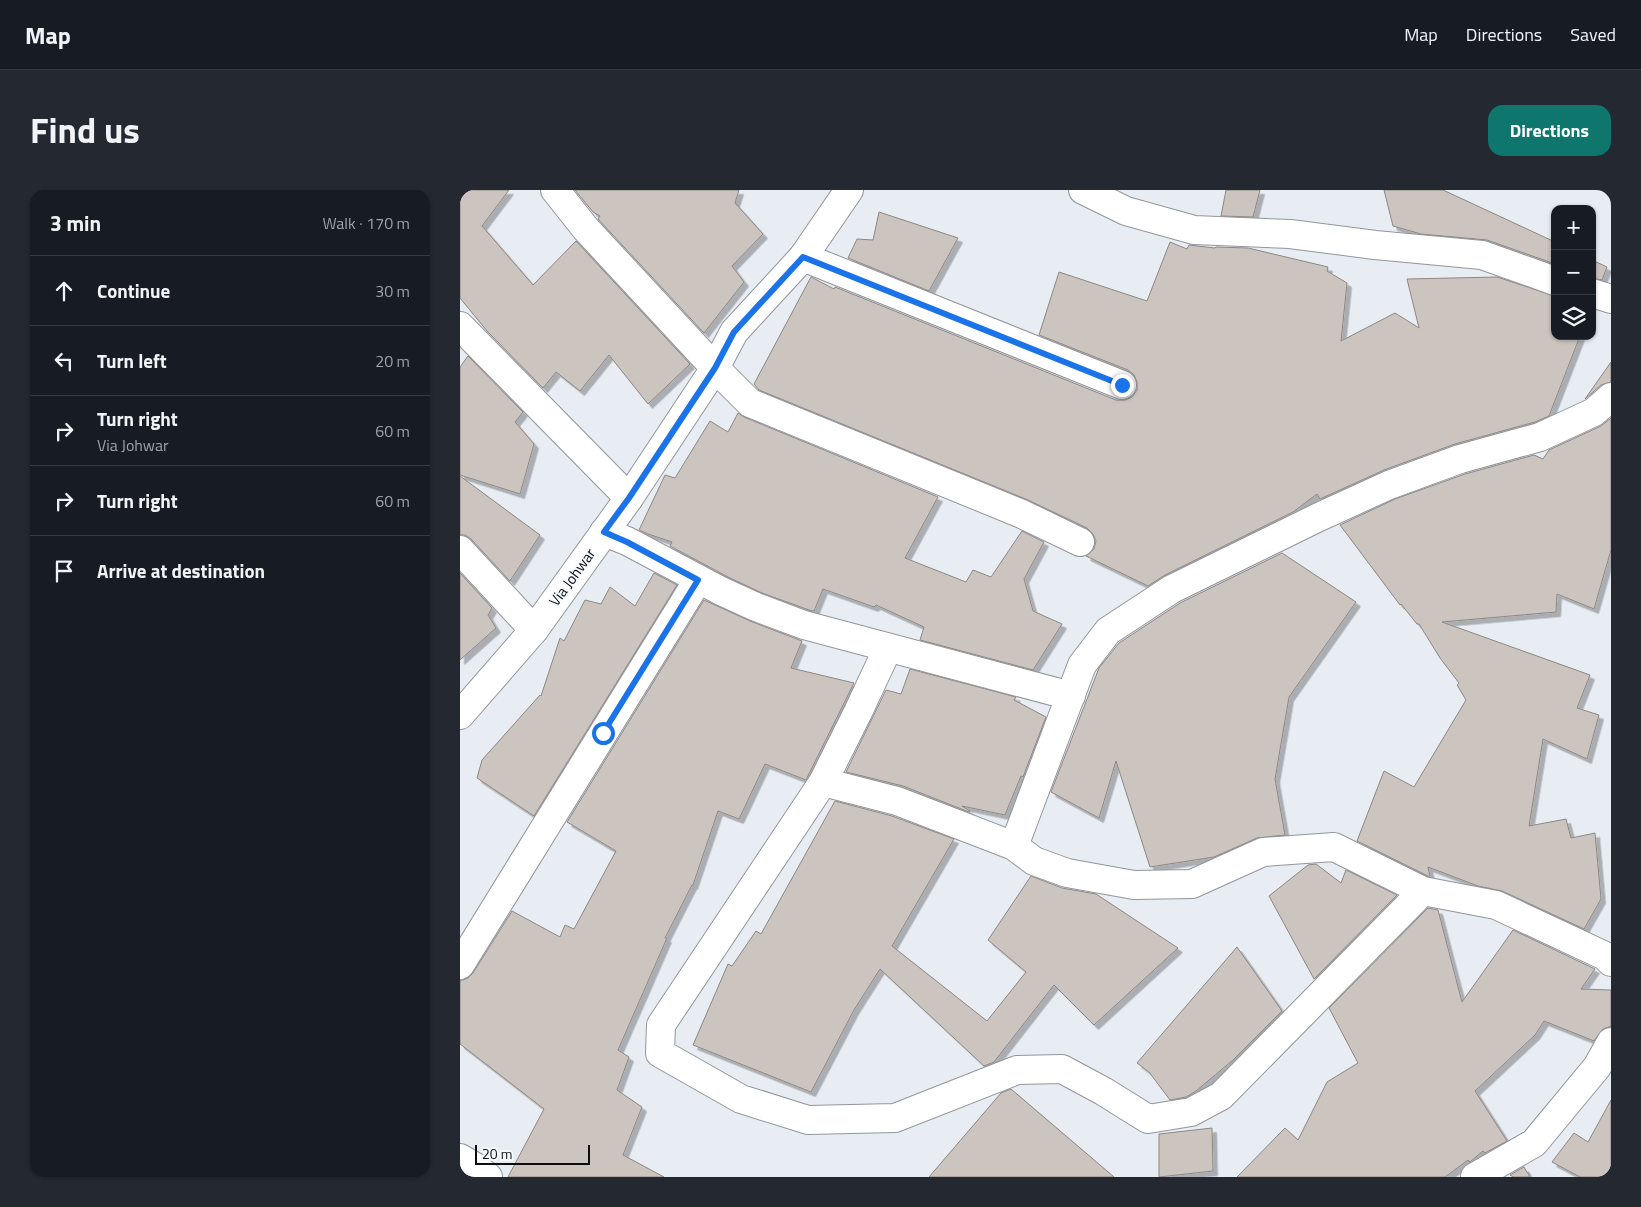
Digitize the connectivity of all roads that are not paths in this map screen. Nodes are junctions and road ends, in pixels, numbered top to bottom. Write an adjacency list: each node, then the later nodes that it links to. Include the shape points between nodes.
1 (555, 190): 9 (street, via 586,229)
2 (849, 190): 4 (street, Via Johwar)
3 (1083, 190): 5 (street, via 1126,211 1194,230 1290,234 1482,255)
4 (803, 257): 9 (street, Via Johwar, via 734,332); 10 (street)
5 (1551, 280)
6 (1596, 294): 7 (street)
7 (1611, 299)
8 (460, 326): 12 (street)
9 (715, 368): 12 (street, Via Johwar); 14 (street, via 750,403 1022,514)
10 (1122, 385)
11 (1611, 397): 19 (street, via 1594,412 1540,437 1389,485 1172,589 1108,631 1082,665)
12 (629, 498): 13 (street, Via Johwar)
13 (604, 532): 16 (street); 17 (street, Via Johwar)
14 (1080, 542)
15 (460, 550): 17 (street)
16 (698, 580): 18 (street, via 804,625); 25 (street)
17 (534, 630): 20 (street, Via Johwar)
18 (888, 648): 19 (street); 21 (street)
19 (1071, 696): 22 (street)
20 (460, 715)
21 (823, 782): 22 (street, via 897,802); 23 (street, via 661,1025 660,1053 741,1099 808,1120 895,1118 1017,1070 1035,1068 1062,1069 1148,1119 1190,1112 1221,1096)
22 (1014, 846): 23 (street, via 1034,861 1067,873 1134,885 1192,884 1263,852 1334,847)
23 (1423, 891): 24 (street, via 1496,905 1606,956)
24 (1611, 962)
25 (460, 965)
26 (1611, 1042): 29 (street, via 1597,1067 1534,1143)
27 (460, 1158): 28 (street)
28 (488, 1177)
29 (1475, 1177)

